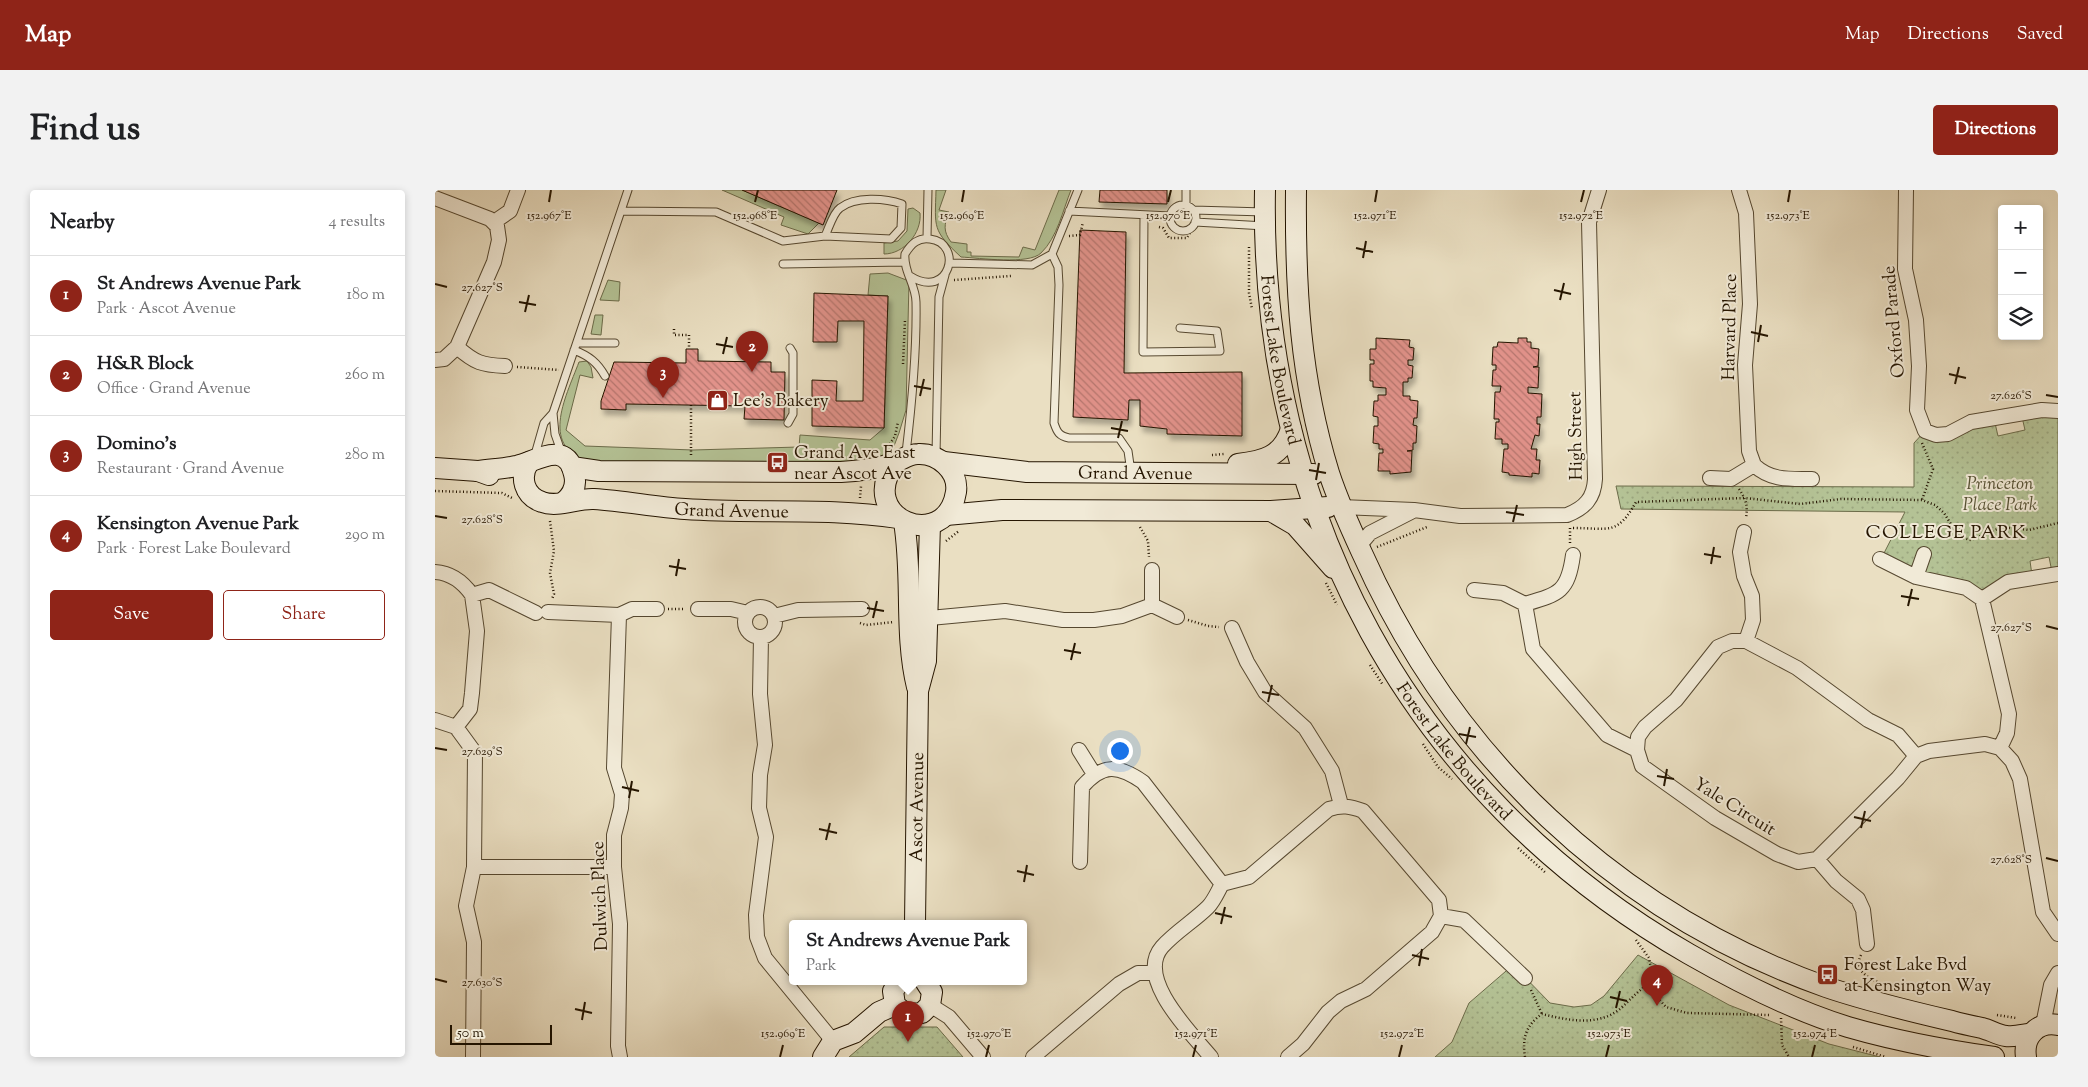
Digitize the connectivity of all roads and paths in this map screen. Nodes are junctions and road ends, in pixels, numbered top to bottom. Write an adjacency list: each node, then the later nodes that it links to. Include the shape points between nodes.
1 (519, 190): 20 (street, via 510,211)
2 (628, 190): 15 (lane)
3 (928, 190): 24 (lane)
4 (1078, 190): 14 (lane)
5 (1186, 190): 12 (lane)
6 (1265, 190): 19 (street, Forest Lake Boulevard)
7 (1296, 190): 70 (street, Forest Lake Boulevard, via 1295,254 1300,341)
8 (1599, 190): 82 (street, High Street, via 1589,222 1594,490 1579,510)
9 (1739, 190): 63 (street, Harvard Place, via 1747,231 1750,304 1745,365 1749,451)
10 (1906, 190): 54 (street, Oxford Parade, via 1905,269 1916,320 1917,410)
11 (435, 198): 20 (street)
12 (1186, 205): 13 (lane); 17 (lane, via 1174,208)
13 (1193, 210): 19 (lane); 22 (lane)
14 (1069, 211): 16 (lane); 26 (lane)
15 (621, 212): 23 (lane, via 716,212 783,241); 39 (lane)
16 (1144, 215): 17 (lane); 36 (lane, via 1143,352 1221,352 1217,331)
17 (1170, 216): 22 (lane, via 1171,225 1178,230 1187,231)
18 (1091, 220): 25 (path, via 1083,220 1080,235 1069,236)
19 (1260, 221): 22 (lane); 34 (path, via 1249,293); 53 (street, Forest Lake Boulevard, via 1270,318)
20 (494, 222): 40 (street, via 499,240 496,256)
21 (1157, 226): 22 (path, via 1163,228 1169,238 1187,238)
22 (1195, 226)
23 (825, 236): 23 (lane, via 839,209 854,201 902,204 901,228 891,239)
24 (927, 238): 27 (lane, via 911,245); 28 (lane, via 945,248)
25 (1066, 242)
26 (1051, 254): 28 (lane, via 1032,265); 67 (lane, via 1058,267 1059,285 1054,423 1057,432 1069,438 1119,438 1129,451)
27 (904, 262): 29 (lane); 31 (lane)
28 (950, 263): 30 (lane)
29 (783, 264)
30 (945, 274): 31 (lane, via 928,284); 33 (lane)
31 (910, 276): 55 (lane, via 917,299 913,405)
32 (1015, 276): 33 (path, via 955,280 947,295)
33 (939, 295): 61 (lane)
34 (1253, 312)
35 (905, 313): 46 (path)
36 (1180, 328)
37 (674, 329): 42 (path, via 674,335 689,335)
38 (615, 343): 39 (lane)
39 (575, 347): 45 (lane); 47 (lane, via 589,355)
40 (457, 348): 43 (street, via 444,359); 44 (street, via 483,365)
41 (790, 348): 52 (lane, via 793,353 793,414)
42 (689, 349)
43 (435, 360)
44 (505, 366): 45 (path)
45 (567, 371): 50 (lane)
46 (903, 371)
47 (605, 376)
48 (691, 405): 57 (path)
49 (2058, 411): 54 (street, via 2042,410 1971,422 1948,434 1936,435)
50 (553, 413): 60 (lane, via 544,423); 62 (lane, via 555,434)
51 (899, 418): 55 (path, via 895,436)
52 (788, 423)
53 (1291, 429): 68 (street, via 1285,444 1262,461 1223,465); 69 (street, Forest Lake Boulevard)
54 (1925, 430): 75 (path, via 1921,442 1933,469)
55 (908, 436): 59 (lane)
56 (1226, 454): 58 (path)
57 (691, 455)
58 (1209, 456)
59 (901, 459): 61 (street, Grand Avenue, via 916,454); 66 (street, Grand Avenue); 84 (street, via 888,473 884,485 890,509)
60 (531, 460): 62 (street, Grand Avenue, via 551,454); 65 (street, Grand Avenue); 73 (street, via 523,477)
61 (940, 460): 67 (street, Grand Avenue, via 1027,472); 85 (street, via 953,474 957,488 954,503)
62 (568, 462): 66 (street, Grand Avenue, via 599,471); 76 (street, via 575,486)
63 (1753, 466): 71 (street, via 1731,479); 72 (street, via 1778,479)
64 (435, 468): 65 (street, Grand Avenue)
65 (477, 471): 73 (street, Grand Avenue)
66 (863, 471): 81 (path)
67 (1131, 473): 68 (street, Grand Avenue)
68 (1218, 474): 69 (street, Grand Avenue)
69 (1302, 474): 70 (street, Grand Avenue); 78 (street, Forest Lake Boulevard)
70 (1329, 474): 77 (street, Forest Lake Boulevard)
71 (1710, 478)
72 (1812, 479)
73 (527, 491): 76 (street, Grand Avenue, via 541,502)
74 (1745, 498): 88 (path, via 1748,510)
75 (1922, 500)
76 (565, 501): 81 (street, Grand Avenue, via 592,499 684,509)
77 (1341, 507): 78 (street, Grand Avenue); 79 (street); 89 (street, Forest Lake Boulevard)
78 (1316, 508): 80 (street, Grand Avenue); 97 (street, Forest Lake Boulevard)
79 (1414, 510): 82 (street, via 1460,516); 89 (street, via 1370,532)
80 (1271, 511): 85 (street, Grand Avenue, via 1002,510); 97 (street, via 1295,525)
81 (858, 512): 84 (street, Grand Avenue)
82 (1567, 515): 92 (path)
83 (550, 517): 100 (path, via 553,551 550,573)
84 (901, 520): 85 (street, Grand Avenue, via 917,526); 114 (street, Ascot Avenue, via 909,551)
85 (938, 520): 114 (street, Ascot Avenue)
86 (1149, 526): 94 (path, via 1140,526 1148,541 1149,570)
87 (965, 529): 90 (path, via 958,531)
88 (1744, 532): 117 (street, via 1740,552 1743,576 1752,596 1753,620)
89 (1359, 546): 154 (street, Forest Lake Boulevard, via 1381,595 1425,672 1476,740 1514,784 1598,862 1716,939 1789,974 1871,1003 2004,1036)
90 (942, 547)
91 (1924, 554): 98 (street)
92 (1573, 555): 103 (street, via 1570,577 1555,595)
93 (1881, 559): 98 (street)
94 (1152, 570): 104 (street)
95 (435, 572): 101 (street, via 455,577)
96 (2058, 574): 102 (street, via 2008,582)
97 (1331, 577): 109 (path); 166 (street, Forest Lake Boulevard, via 1421,716 1467,773 1532,840 1594,893 1656,935 1717,970 1844,1026 1893,1039)
98 (1916, 577): 102 (street, via 1966,588)
99 (1474, 590): 103 (street, via 1503,592)
100 (554, 594)
101 (472, 595): 111 (street, via 489,590 542,612); 121 (street, via 477,631 473,693 470,709)
102 (1982, 599): 123 (street, via 2009,714 2007,733)
103 (1525, 604): 125 (street, via 1533,649 1607,735)
104 (1152, 605): 113 (street); 114 (street, via 1122,616 1094,620 1063,620 1005,611)
105 (657, 609): 106 (path); 111 (street, via 632,609)
106 (698, 609): 110 (street, via 731,609)
107 (846, 609): 108 (street); 112 (street, via 798,610); 114 (path, via 851,619 866,626)
108 (862, 609)
109 (1340, 609)
110 (748, 613): 112 (street, via 762,607); 116 (street, via 747,629)
111 (619, 615): 134 (street, Dulwich Place, via 614,768 622,794 614,835)
112 (774, 616): 116 (street, via 773,630)
113 (1177, 617): 115 (path, via 1208,626)
114 (912, 620): 138 (street, Ascot Avenue, via 926,661 918,691)
115 (1232, 628): 129 (street, via 1265,692 1305,728 1332,771)
116 (761, 637): 156 (street, via 760,694 765,745 759,808 766,837 757,936 765,958)
117 (1746, 641): 125 (street, via 1732,641 1719,647 1676,700 1645,727 1638,737); 126 (street, via 1797,668 1868,720 1898,735)
118 (1366, 658): 119 (path)
119 (1386, 690)
120 (435, 720): 121 (street)
121 (457, 727): 133 (street, via 475,753)
122 (1419, 737): 128 (path, via 1433,762)
123 (2000, 748): 126 (street, via 1985,744 1929,751); 139 (street, via 2012,761 2020,779 2043,912)
124 (1079, 750): 127 (street)
125 (1637, 750): 131 (street, Yale Circuit, via 1642,766 1715,818 1777,854 1798,862)
126 (1916, 756): 131 (street)
127 (1094, 774): 132 (street, via 1082,787); 136 (street, via 1112,768 1128,772 1143,782)
128 (1457, 782)
129 (1341, 805): 136 (street, via 1329,809 1249,877); 137 (street, via 1363,811 1439,900)
130 (1513, 843): 135 (path)
131 (1817, 860): 141 (street, via 1857,899 1863,910)
132 (1080, 862)
133 (474, 867): 134 (street); 157 (street, via 466,906 474,942)
134 (614, 867): 158 (street, Dulwich Place, via 620,924)
135 (1550, 877)
136 (1222, 884): 142 (street, via 1209,906 1161,947)
137 (1441, 916): 144 (street, via 1464,920); 162 (street, via 1432,932 1366,989 1328,1012 1303,1044)
138 (915, 920)
139 (2058, 934)
140 (1635, 939): 145 (path, via 1649,958)
141 (1867, 944): 148 (path, via 1859,958 1862,974)
142 (1153, 973): 160 (street, via 1138,973 1119,984); 161 (street, via 1179,1019)
143 (2058, 973): 154 (street, via 2051,985)
144 (1525, 978): 151 (path)
145 (1652, 981): 151 (path, via 1618,1010 1595,1020 1570,1021); 152 (path, via 1656,996 1666,1007 1687,1012 1755,1013)
146 (897, 985): 149 (street, via 893,992)
147 (928, 985): 150 (street, via 932,992)
148 (1907, 992)
149 (895, 1005): 150 (street, via 906,1014 922,1013); 156 (street, via 879,1012)
150 (930, 1005): 159 (street, via 949,1017)
151 (1542, 1014): 163 (path, via 1530,1022 1523,1042)
152 (1781, 1018): 153 (path); 164 (path, via 1782,1045)
153 (1789, 1021)
154 (2044, 1028): 167 (street, via 2025,1049)
155 (1848, 1045): 165 (path)
156 (828, 1049)
157 (473, 1057)
158 (620, 1057)
159 (983, 1057)
160 (1033, 1057)
161 (1211, 1057)
162 (1288, 1057)
163 (1525, 1057)
164 (1789, 1057)
165 (1886, 1057)
166 (1994, 1057)
167 (2026, 1057)

